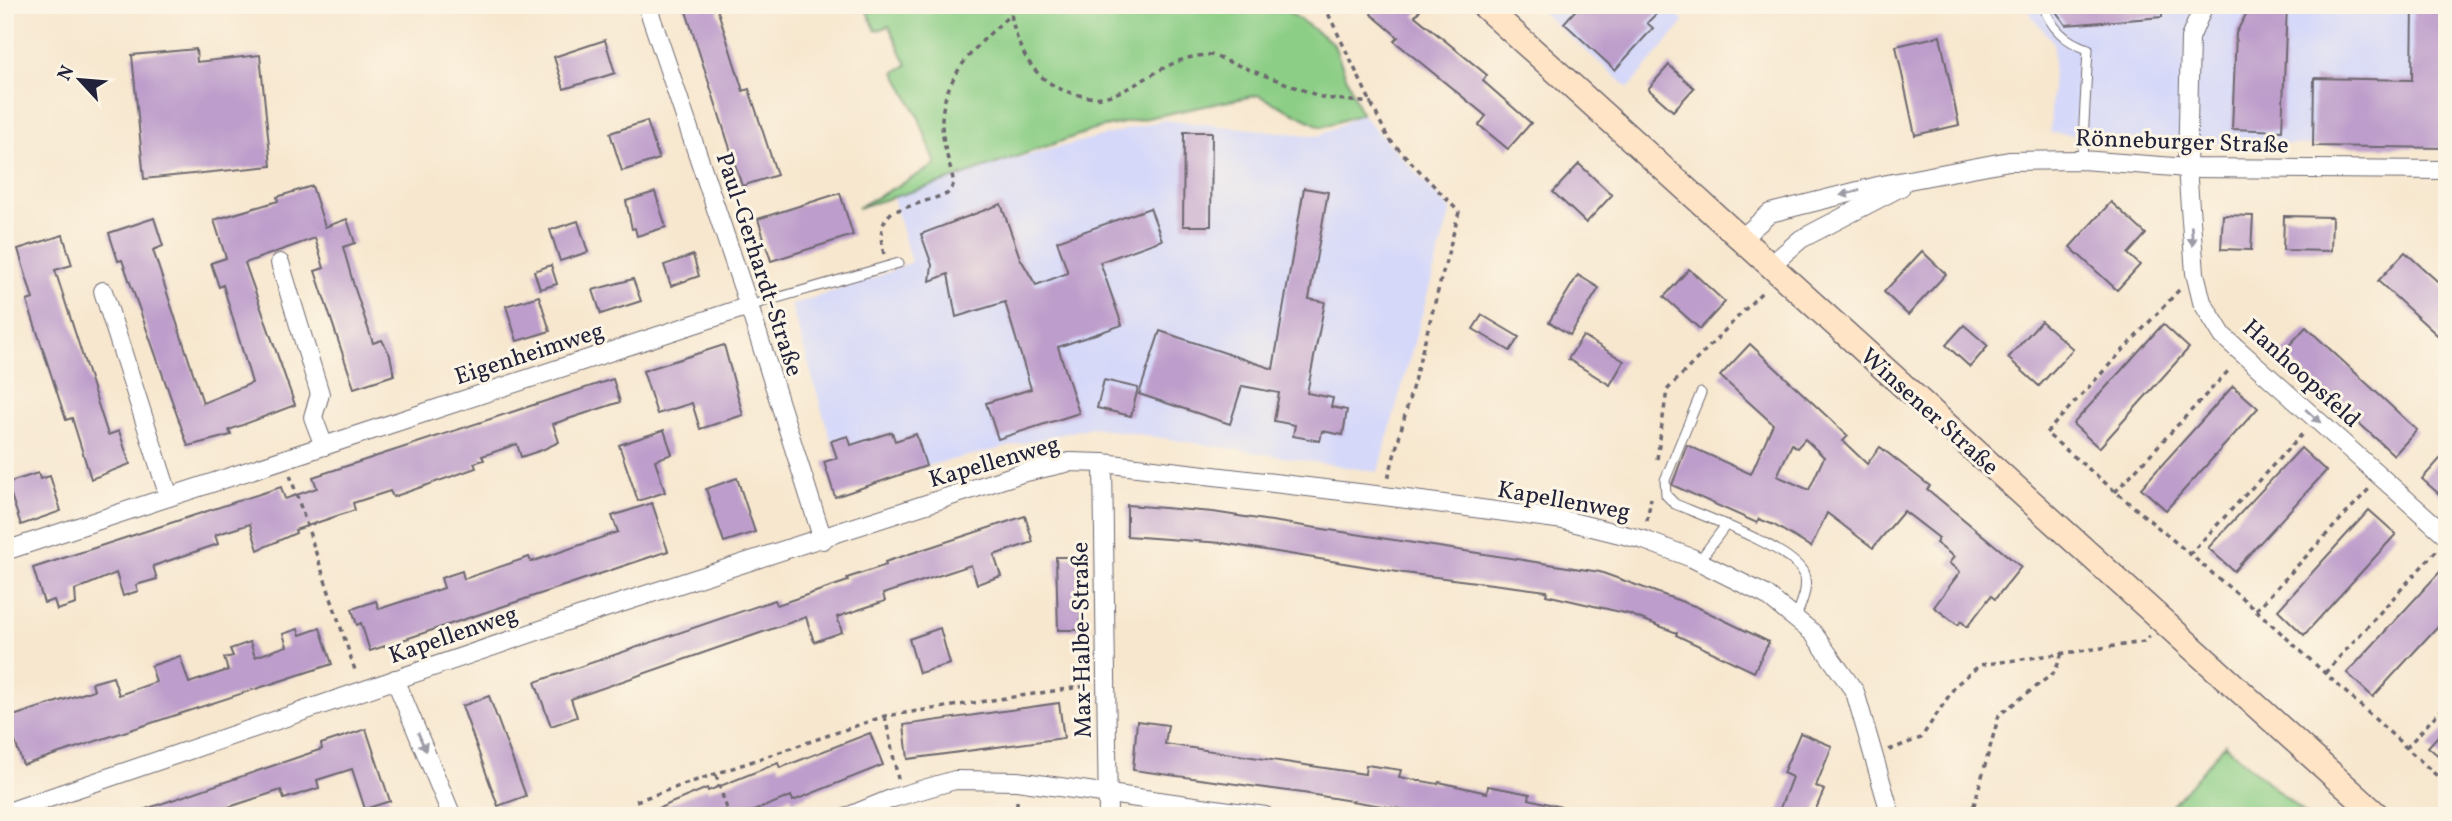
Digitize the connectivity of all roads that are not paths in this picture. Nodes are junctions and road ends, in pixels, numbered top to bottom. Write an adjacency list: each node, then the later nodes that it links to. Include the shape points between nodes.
1 (647, 5): 14 (street, Paul-Gerhardt-Straße)
2 (1483, 5): 9 (main road, Winsener Straße)
3 (2043, 5): 5 (lane, via 2061,36 2088,49)
4 (2204, 5): 6 (street, Hanhoopsfeld, via 2190,38)
5 (2082, 160): 6 (street, Rönneburger Straße); 8 (street, Rönneburger Straße, via 2009,161)
6 (2187, 168): 7 (street, Rönneburger Straße); 21 (street, Hanhoopsfeld, one-way to 21, via 2195,273 2202,302 2223,336 2381,476)
7 (2447, 170)
8 (1916, 178): 9 (street, Rönneburger Straße, one-way to 9, via 1770,213); 12 (street, Rönneburger Straße, via 1801,239)
9 (1742, 238): 12 (main road, Winsener Straße)
10 (280, 263): 16 (street, via 320,394 313,417)
11 (899, 263): 14 (lane)
12 (1772, 265): 33 (main road, Winsener Straße)
13 (103, 291): 18 (street)
14 (749, 306): 16 (street, Eigenheimweg); 20 (street, Paul-Gerhardt-Straße)
15 (1701, 393): 19 (lane, via 1664,488 1670,501)
16 (324, 446): 18 (street, Eigenheimweg)
17 (1103, 464): 20 (street, Kapellenweg, via 1070,462 1023,473); 23 (street, Kapellenweg, via 1564,520 1644,540); 26 (street, Max-Halbe-Straße)
18 (169, 497): 22 (street, Eigenheimweg)
19 (1726, 525): 23 (lane); 24 (lane, via 1798,565 1805,586)
20 (823, 540): 25 (street, Kapellenweg)
21 (2442, 543)
22 (5, 551)
23 (1699, 561): 24 (street, Kapellenweg, via 1766,595)
24 (1796, 617): 32 (street, Kapellenweg, via 1855,692)
25 (396, 679): 27 (street, Kapellenweg); 28 (street, one-way to 28)
26 (1108, 794): 29 (street, via 1017,781 955,780); 30 (street, Max-Halbe-Straße); 31 (street)
27 (5, 813)
28 (452, 816)
29 (849, 816)
30 (1108, 816)
31 (1265, 816)
32 (1891, 816)
33 (2378, 816)

